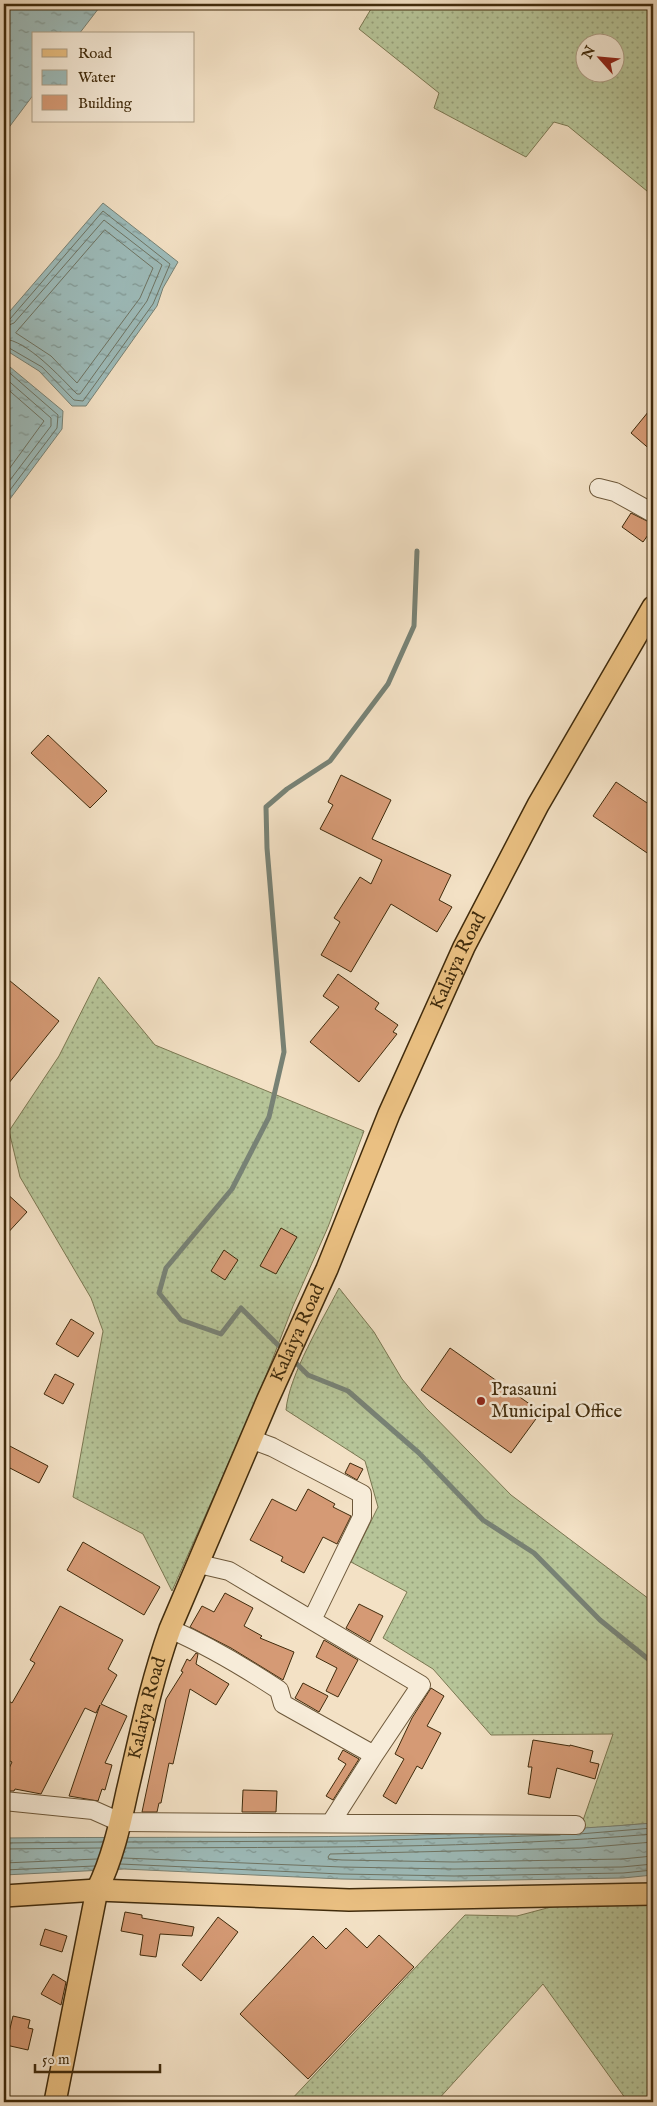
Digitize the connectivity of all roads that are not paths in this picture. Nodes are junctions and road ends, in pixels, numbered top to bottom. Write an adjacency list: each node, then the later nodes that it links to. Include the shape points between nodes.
1 (599, 488): 2 (street, via 615,492)
2 (653, 513)
3 (653, 608): 4 (main road, Kalaiya Road, via 538,805 464,947 389,1114 308,1314)
4 (252, 1440): 5 (main road, Kalaiya Road); 6 (street, via 272,1447 362,1494 362,1517)
5 (199, 1564): 6 (street, via 229,1571); 7 (main road, Kalaiya Road)
6 (312, 1620): 8 (street, via 421,1685)
7 (170, 1629): 8 (street, via 246,1669 279,1690 283,1704); 10 (main road, Kalaiya Road, via 157,1665)
8 (374, 1755): 11 (street)
9 (4, 1801): 10 (street, via 93,1810)
10 (120, 1822): 11 (street); 13 (main road, Kalaiya Road)
11 (332, 1822): 12 (street)
12 (576, 1825)
13 (101, 1882): 14 (main road, via 349,1900); 15 (main road); 16 (main road, Kalaiya Road)
14 (653, 1894)
15 (4, 1896)
16 (55, 2102)

